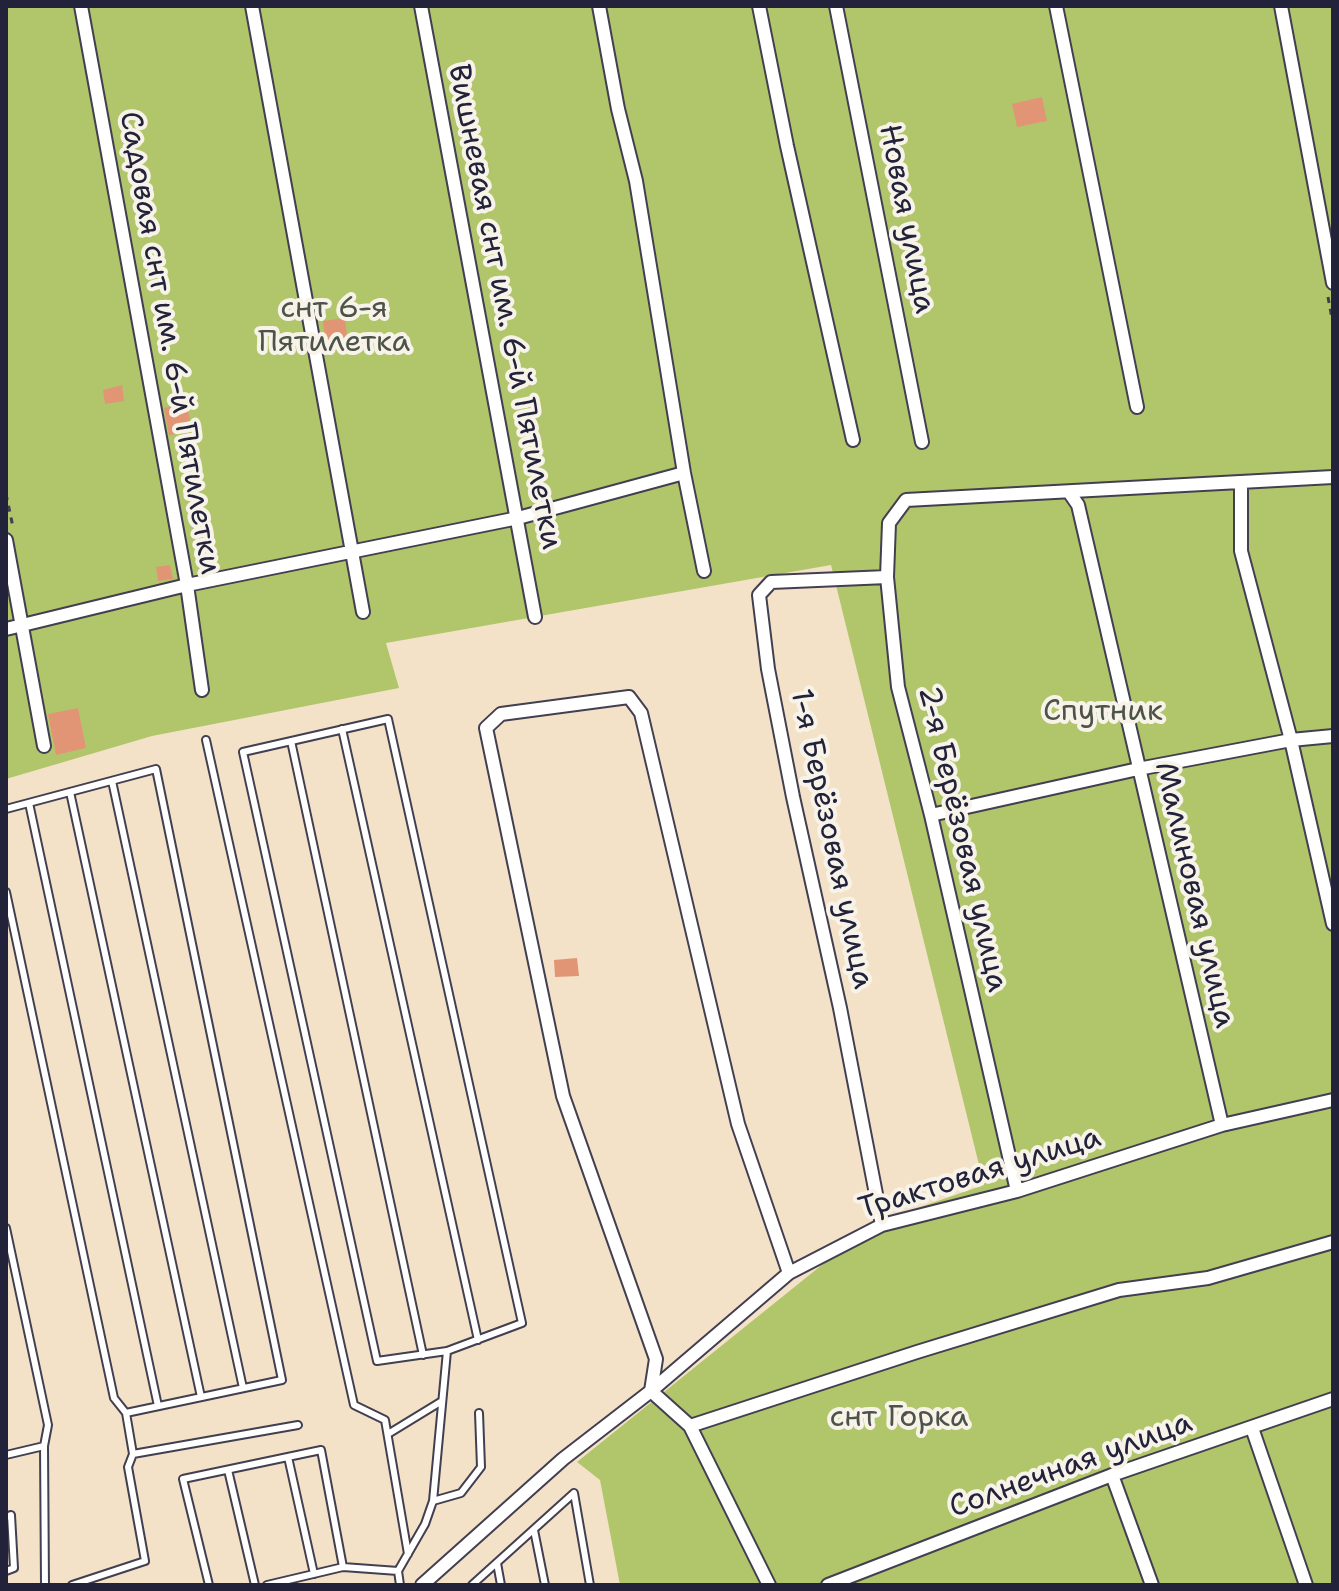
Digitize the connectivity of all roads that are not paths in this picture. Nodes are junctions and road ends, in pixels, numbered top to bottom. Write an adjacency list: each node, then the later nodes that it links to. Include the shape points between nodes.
1 (81, 6): 22 (street, Садовая снт им. 6-й Пятилетки)
2 (252, 6): 19 (street)
3 (421, 6): 17 (street, Вишневая снт им. 6-й Пятилетки)
4 (599, 6): 13 (street, via 636,181)
5 (759, 6): 11 (street)
6 (836, 6): 12 (street, Новая улица)
7 (1056, 6): 10 (street)
8 (1281, 6): 9 (street)
9 (1333, 283)
10 (1137, 407)
11 (853, 440)
12 (922, 442)
13 (684, 473): 17 (street); 20 (street)
14 (1333, 477): 15 (street)
15 (1241, 483): 16 (street); 31 (street, via 1241,551)
16 (1069, 492): 21 (street, 2-я Берёзовая улица, via 906,500 889,523); 34 (street, Малиновая улица, via 1078,505)
17 (518, 518): 19 (street); 24 (street, Вишневая снт им. 6-й Пятилетки)
18 (6, 540): 25 (street)
19 (351, 552): 22 (street); 23 (street)
20 (704, 571)
21 (887, 577): 39 (street, 2-я Берёзовая улица, via 898,687); 45 (street, 1-я Берёзовая улица, via 771,582 759,595 768,669)
22 (187, 585): 25 (street); 27 (street, Садовая снт им. 6-й Пятилетки)
23 (363, 612)
24 (535, 617)
25 (22, 625): 26 (street); 33 (street)
26 (6, 629)
27 (202, 690)
28 (342, 729): 32 (lane); 49 (lane); 49 (lane, via 388,719 392,734 522,1323)
29 (1333, 736): 31 (street)
30 (206, 740): 63 (lane, via 354,1405 385,1420)
31 (1291, 740): 34 (street); 41 (street)
32 (291, 741): 51 (lane); 51 (lane, via 243,752 377,1361)
33 (44, 746)
34 (1138, 769): 39 (street); 43 (street, Малиновая улица)
35 (112, 781): 36 (lane); 52 (lane); 52 (lane, via 156,769 282,1380)
36 (70, 792): 37 (lane); 54 (lane)
37 (29, 803): 38 (lane); 57 (lane)
38 (6, 809)
39 (931, 815): 44 (street, 2-я Берёзовая улица)
40 (6, 892): 58 (lane, via 114,1398)
41 (1333, 924)
42 (1333, 1100): 43 (street, Трактовая улица)
43 (1222, 1125): 44 (street, Трактовая улица)
44 (1017, 1191): 45 (street, Трактовая улица)
45 (882, 1225): 48 (street, Трактовая улица)
46 (6, 1228): 64 (lane, via 48,1425)
47 (1333, 1242): 61 (street, via 1208,1278 1119,1290)
48 (789, 1273): 53 (street, Трактовая улица); 53 (street, via 738,1124 641,713 629,697 501,714 486,728 563,1096 656,1359)
49 (478, 1340): 50 (lane)
50 (447, 1351): 51 (lane); 56 (lane)
51 (423, 1355)
52 (243, 1388): 54 (lane)
53 (651, 1391): 61 (street); 85 (street, Трактовая улица, via 563,1459)
54 (201, 1397): 57 (lane)
55 (1333, 1399): 62 (street, Солнечная улица)
56 (442, 1401): 63 (lane); 70 (lane)
57 (158, 1406): 58 (lane)
58 (126, 1413): 65 (lane)
59 (479, 1413): 70 (lane, via 481,1467 461,1493)
60 (298, 1425): 65 (lane)
61 (690, 1426): 90 (street)
62 (1252, 1428): 69 (street, Солнечная улица); 93 (street)
63 (388, 1434): 73 (lane)
64 (44, 1446): 66 (lane); 79 (lane)
65 (133, 1454): 80 (lane, via 128,1467 145,1561)
66 (6, 1455)
67 (288, 1457): 68 (lane); 75 (lane, via 321,1450); 78 (lane)
68 (228, 1470): 81 (lane, via 183,1479); 82 (lane)
69 (1112, 1475): 91 (street, Солнечная улица); 92 (street)
70 (433, 1501): 73 (lane)
71 (6, 1517): 76 (lane, via 11,1515 14,1568)
72 (534, 1530): 74 (lane); 88 (lane); 89 (lane, via 574,1493)
73 (408, 1554): 77 (lane)
74 (497, 1563): 86 (lane); 87 (lane)
75 (343, 1567): 77 (lane); 78 (lane)
76 (6, 1571)
77 (398, 1571): 84 (lane)
78 (314, 1574): 83 (lane)
79 (45, 1585)
80 (72, 1585)
81 (209, 1585)
82 (255, 1585)
83 (267, 1585)
84 (400, 1585)
85 (422, 1585)
86 (472, 1585)
87 (501, 1585)
88 (545, 1585)
89 (590, 1585)
90 (769, 1585)
91 (828, 1585)
92 (1152, 1585)
93 (1306, 1585)

